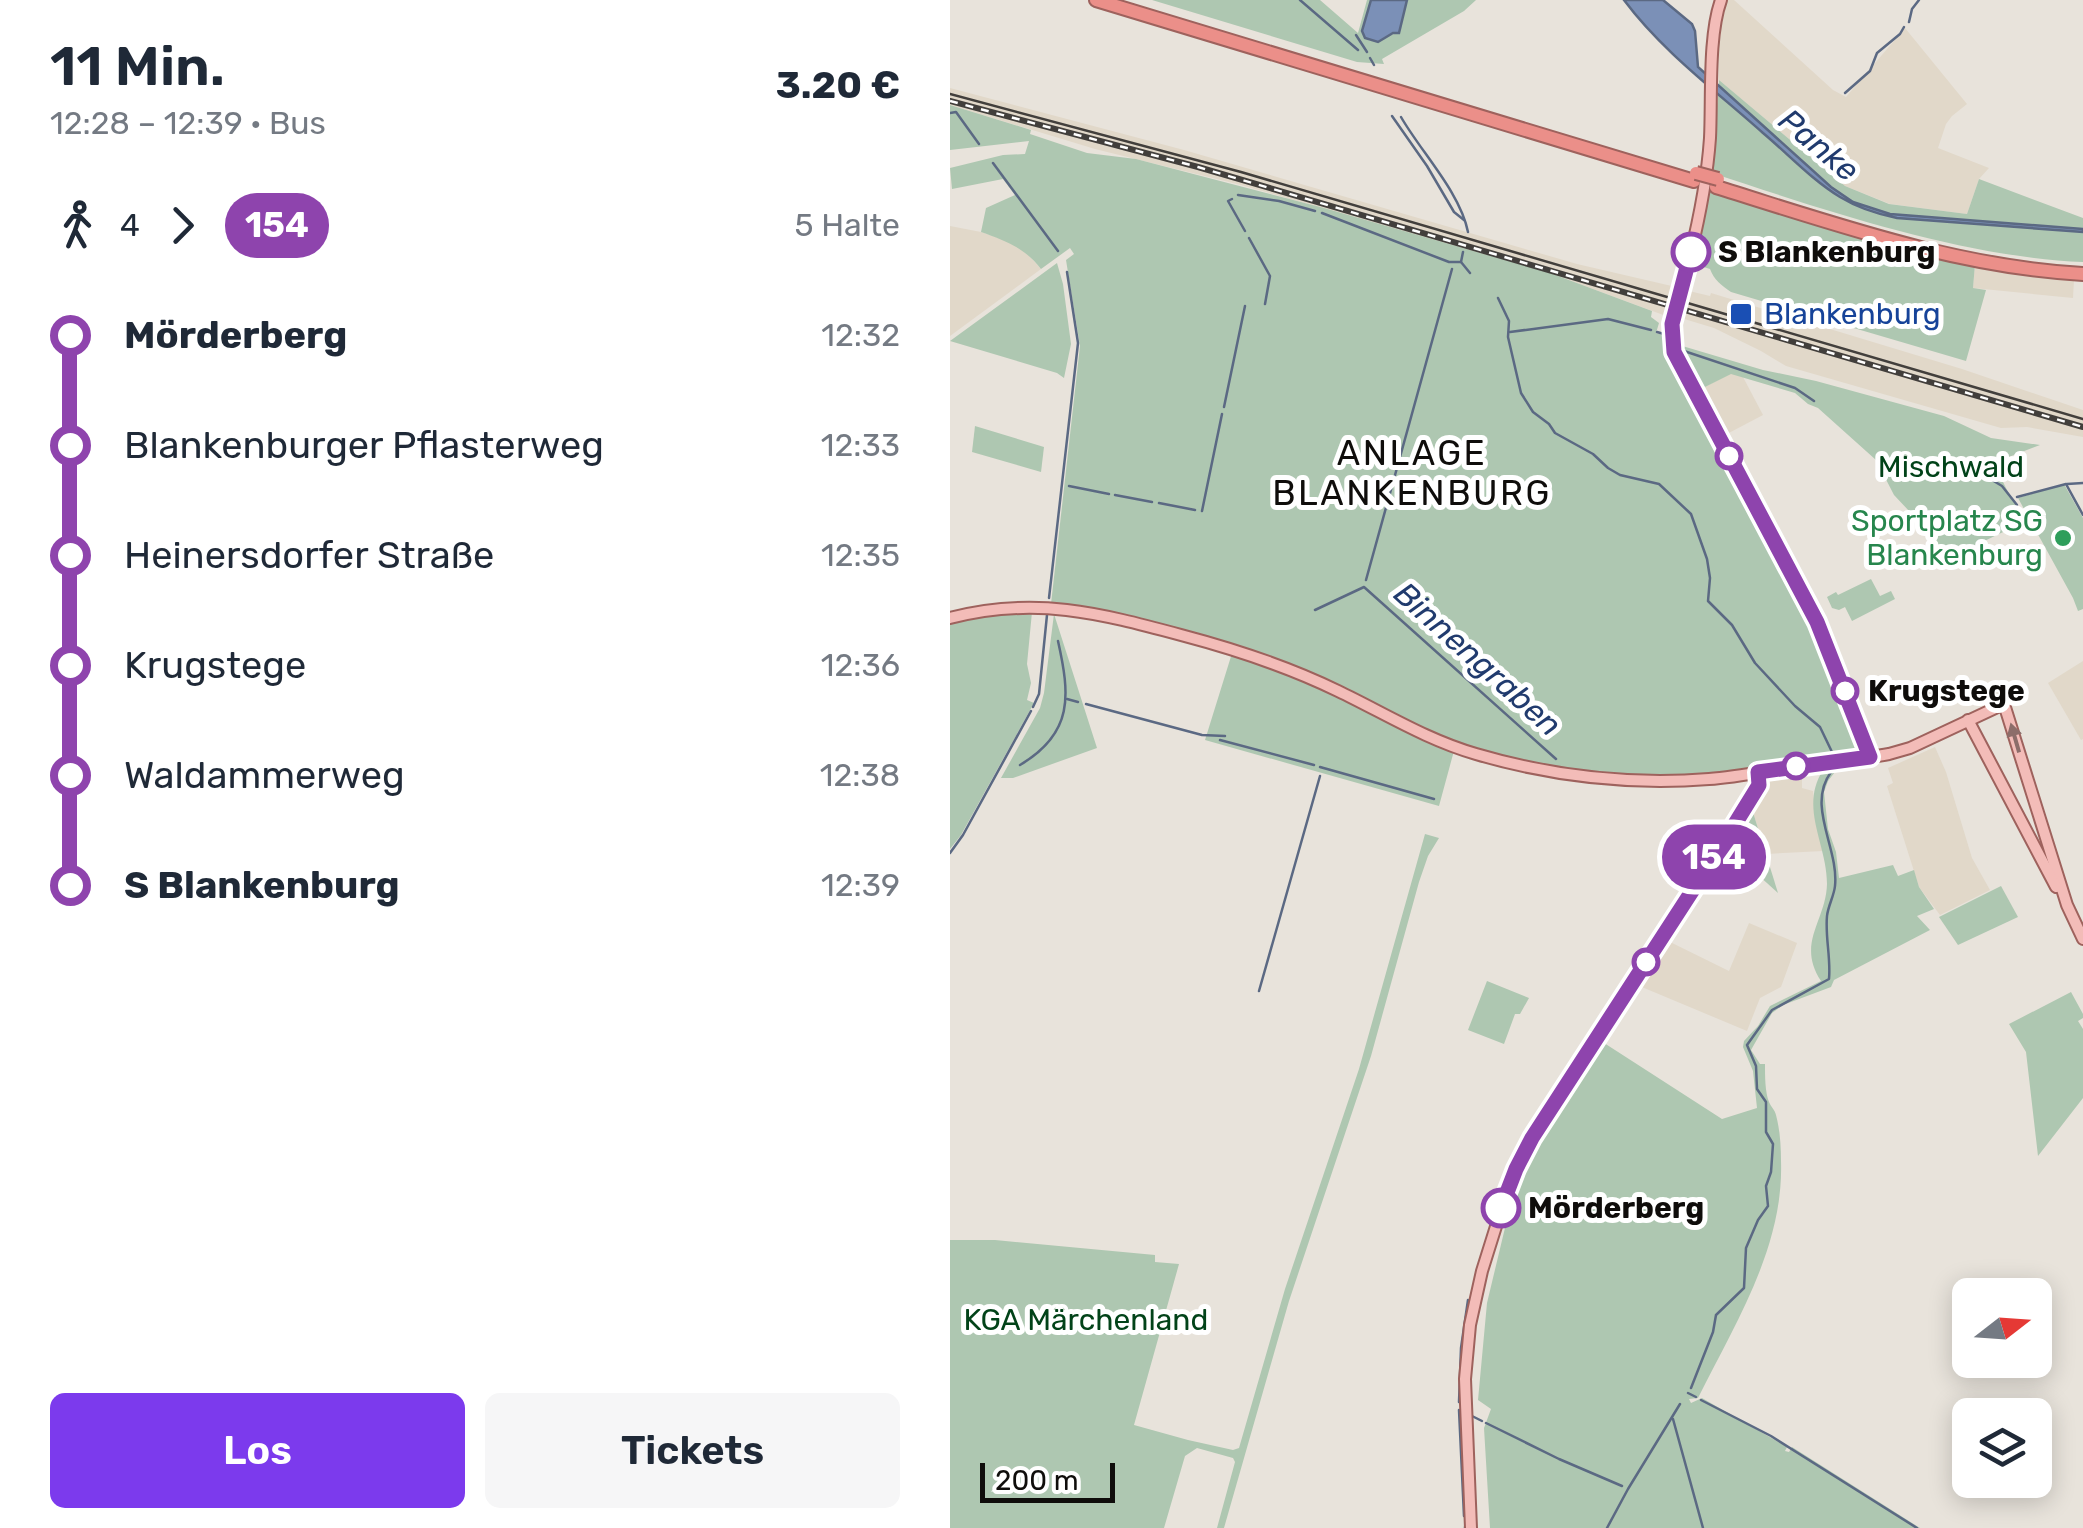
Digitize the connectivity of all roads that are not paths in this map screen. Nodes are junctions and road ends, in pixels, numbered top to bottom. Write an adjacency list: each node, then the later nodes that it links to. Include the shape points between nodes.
1 (1096, 0): 4 (highway)
2 (1122, 0): 4 (highway)
3 (1721, 0): 8 (main road, via 1703,200 1672,346 1817,622)
4 (1695, 177): 5 (highway, bridge, via 1938,246)
5 (2083, 270)
6 (950, 618): 9 (main road, via 1031,607 1112,616 1233,650 1497,760 1626,780)
7 (1968, 720): 8 (main road, via 1910,748); 10 (main road); 10 (main road, one-way to 7, via 2004,704)
8 (1870, 757): 9 (main road)
9 (1758, 772): 12 (main road, via 1759,785 1539,1126 1508,1188 1466,1350)
10 (2067, 904): 11 (main road)
11 (2083, 939)
12 (1471, 1528)

